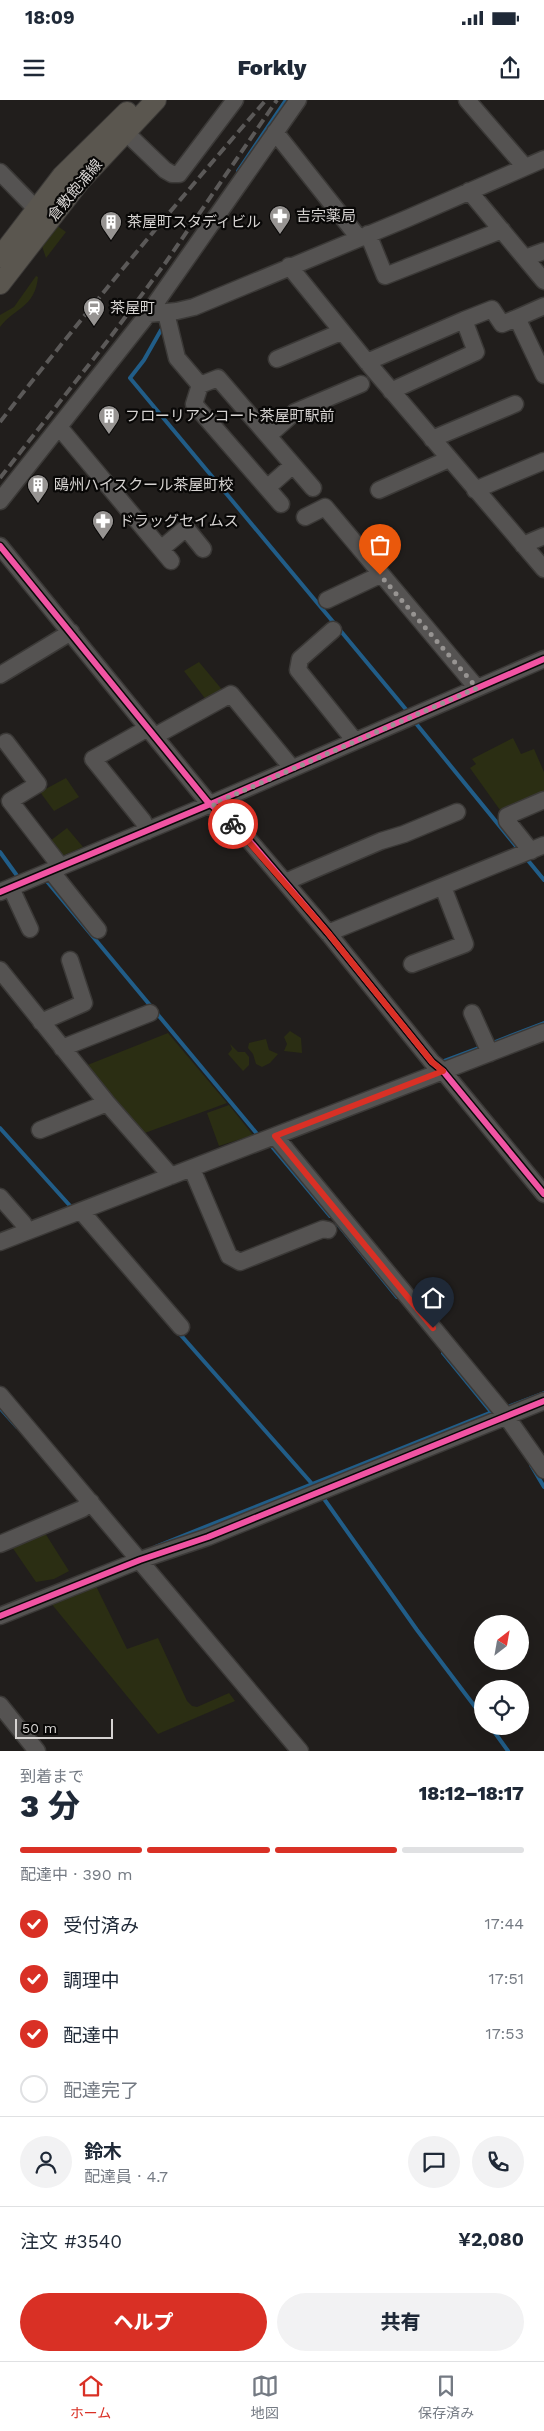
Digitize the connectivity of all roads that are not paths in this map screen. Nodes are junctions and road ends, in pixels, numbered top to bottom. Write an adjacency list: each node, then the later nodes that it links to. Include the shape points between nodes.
1 (235, 100): 5 (street, via 179,174 165,170)
2 (298, 100): 6 (street)
3 (467, 100): 8 (street)
4 (148, 102): 5 (main road, 倉敷飽浦線)
5 (120, 128): 11 (main road, 倉敷飽浦線, via 80,181); 11 (main road, 倉敷飽浦線, via 77,175 62,176)
6 (275, 132): 13 (street); 21 (street)
7 (544, 159): 8 (street)
8 (525, 167): 10 (street)
9 (0, 172): 11 (street)
10 (469, 191): 12 (street); 13 (street)
11 (42, 216): 17 (main road, 倉敷飽浦線); 17 (main road, 倉敷飽浦線, via 24,254)
12 (502, 230): 13 (street, via 385,276); 15 (street)
13 (363, 236): 16 (street)
14 (544, 251): 15 (street)
15 (525, 258): 18 (street)
16 (292, 270): 20 (street, via 194,307); 24 (street)
17 (2, 272)
18 (544, 281)
19 (544, 306): 22 (street)
20 (166, 313): 21 (street); 29 (street, via 177,358)
21 (148, 314): 32 (street)
22 (517, 318): 23 (street, via 502,324 492,309); 27 (street)
23 (464, 320): 26 (street); 30 (street, via 476,352)
24 (341, 332): 25 (street); 26 (street)
25 (277, 359)
26 (367, 362): 30 (street)
27 (544, 375)
28 (361, 384): 33 (street, via 295,412)
29 (200, 385): 33 (street, via 218,378); 38 (street, via 194,404)
30 (391, 390): 34 (street)
31 (515, 404): 34 (street)
32 (59, 427): 42 (street); 48 (street, via 166,555 186,528)
33 (268, 436): 37 (street)
34 (432, 440): 35 (street)
35 (449, 459): 40 (street); 41 (street)
36 (544, 461): 41 (street)
37 (293, 465): 38 (street); 39 (street)
38 (267, 488): 43 (street)
39 (313, 488)
40 (379, 490)
41 (475, 490): 46 (street)
42 (0, 501)
43 (281, 504)
44 (305, 517): 50 (street, via 325,507)
45 (544, 536): 46 (street)
46 (523, 545): 49 (street)
47 (0, 546): 53 (street)
48 (203, 548)
49 (544, 569)
50 (380, 575): 51 (street); 56 (street)
51 (327, 600)
52 (334, 630): 58 (street, via 300,659 298,670)
53 (71, 632): 55 (street); 57 (street)
54 (544, 659): 56 (street)
55 (0, 675)
56 (477, 688): 58 (street)
57 (155, 733): 60 (street, via 231,694); 61 (street, via 207,801); 64 (street, via 93,760)
58 (355, 741): 60 (street)
59 (6, 742): 66 (street, via 38,784 10,801)
60 (292, 768): 61 (street)
61 (220, 800): 64 (street); 67 (street, via 243,834)
62 (544, 800): 65 (street, via 507,816 507,821)
63 (457, 812): 67 (street)
64 (146, 828): 66 (street)
65 (530, 851): 68 (street)
66 (56, 869): 69 (street); 71 (street)
67 (288, 881): 72 (street)
68 (443, 887): 72 (street); 74 (street, via 466,944)
69 (6, 890): 70 (street)
70 (30, 929)
71 (98, 930)
72 (331, 931): 82 (street)
73 (70, 960): 78 (street, via 84,1003)
74 (412, 964)
75 (0, 970): 78 (street)
76 (150, 1013): 81 (street)
77 (472, 1013): 80 (street)
78 (41, 1022): 81 (street)
79 (544, 1032): 80 (street)
80 (487, 1047): 82 (street)
81 (62, 1048): 83 (street)
82 (438, 1067): 85 (street); 88 (street)
83 (108, 1103): 84 (street); 87 (street)
84 (40, 1130)
85 (269, 1139): 86 (street); 97 (street)
86 (192, 1169): 87 (street); 92 (street, via 229,1256 240,1262 323,1228)
87 (168, 1173): 90 (street)
88 (544, 1194)
89 (0, 1197): 91 (street)
90 (78, 1212): 91 (street); 94 (street)
91 (25, 1227): 93 (street)
92 (328, 1230)
93 (0, 1242)
94 (180, 1328)
95 (0, 1395): 99 (street)
96 (544, 1401): 97 (street)
97 (506, 1416): 98 (street); 101 (street, via 208,1537)
98 (544, 1470)
99 (87, 1506): 100 (street); 101 (street)
100 (0, 1544)
101 (140, 1560): 102 (street); 105 (street)
102 (0, 1616)
103 (0, 1705): 104 (street)
104 (37, 1751)
105 (300, 1751)

